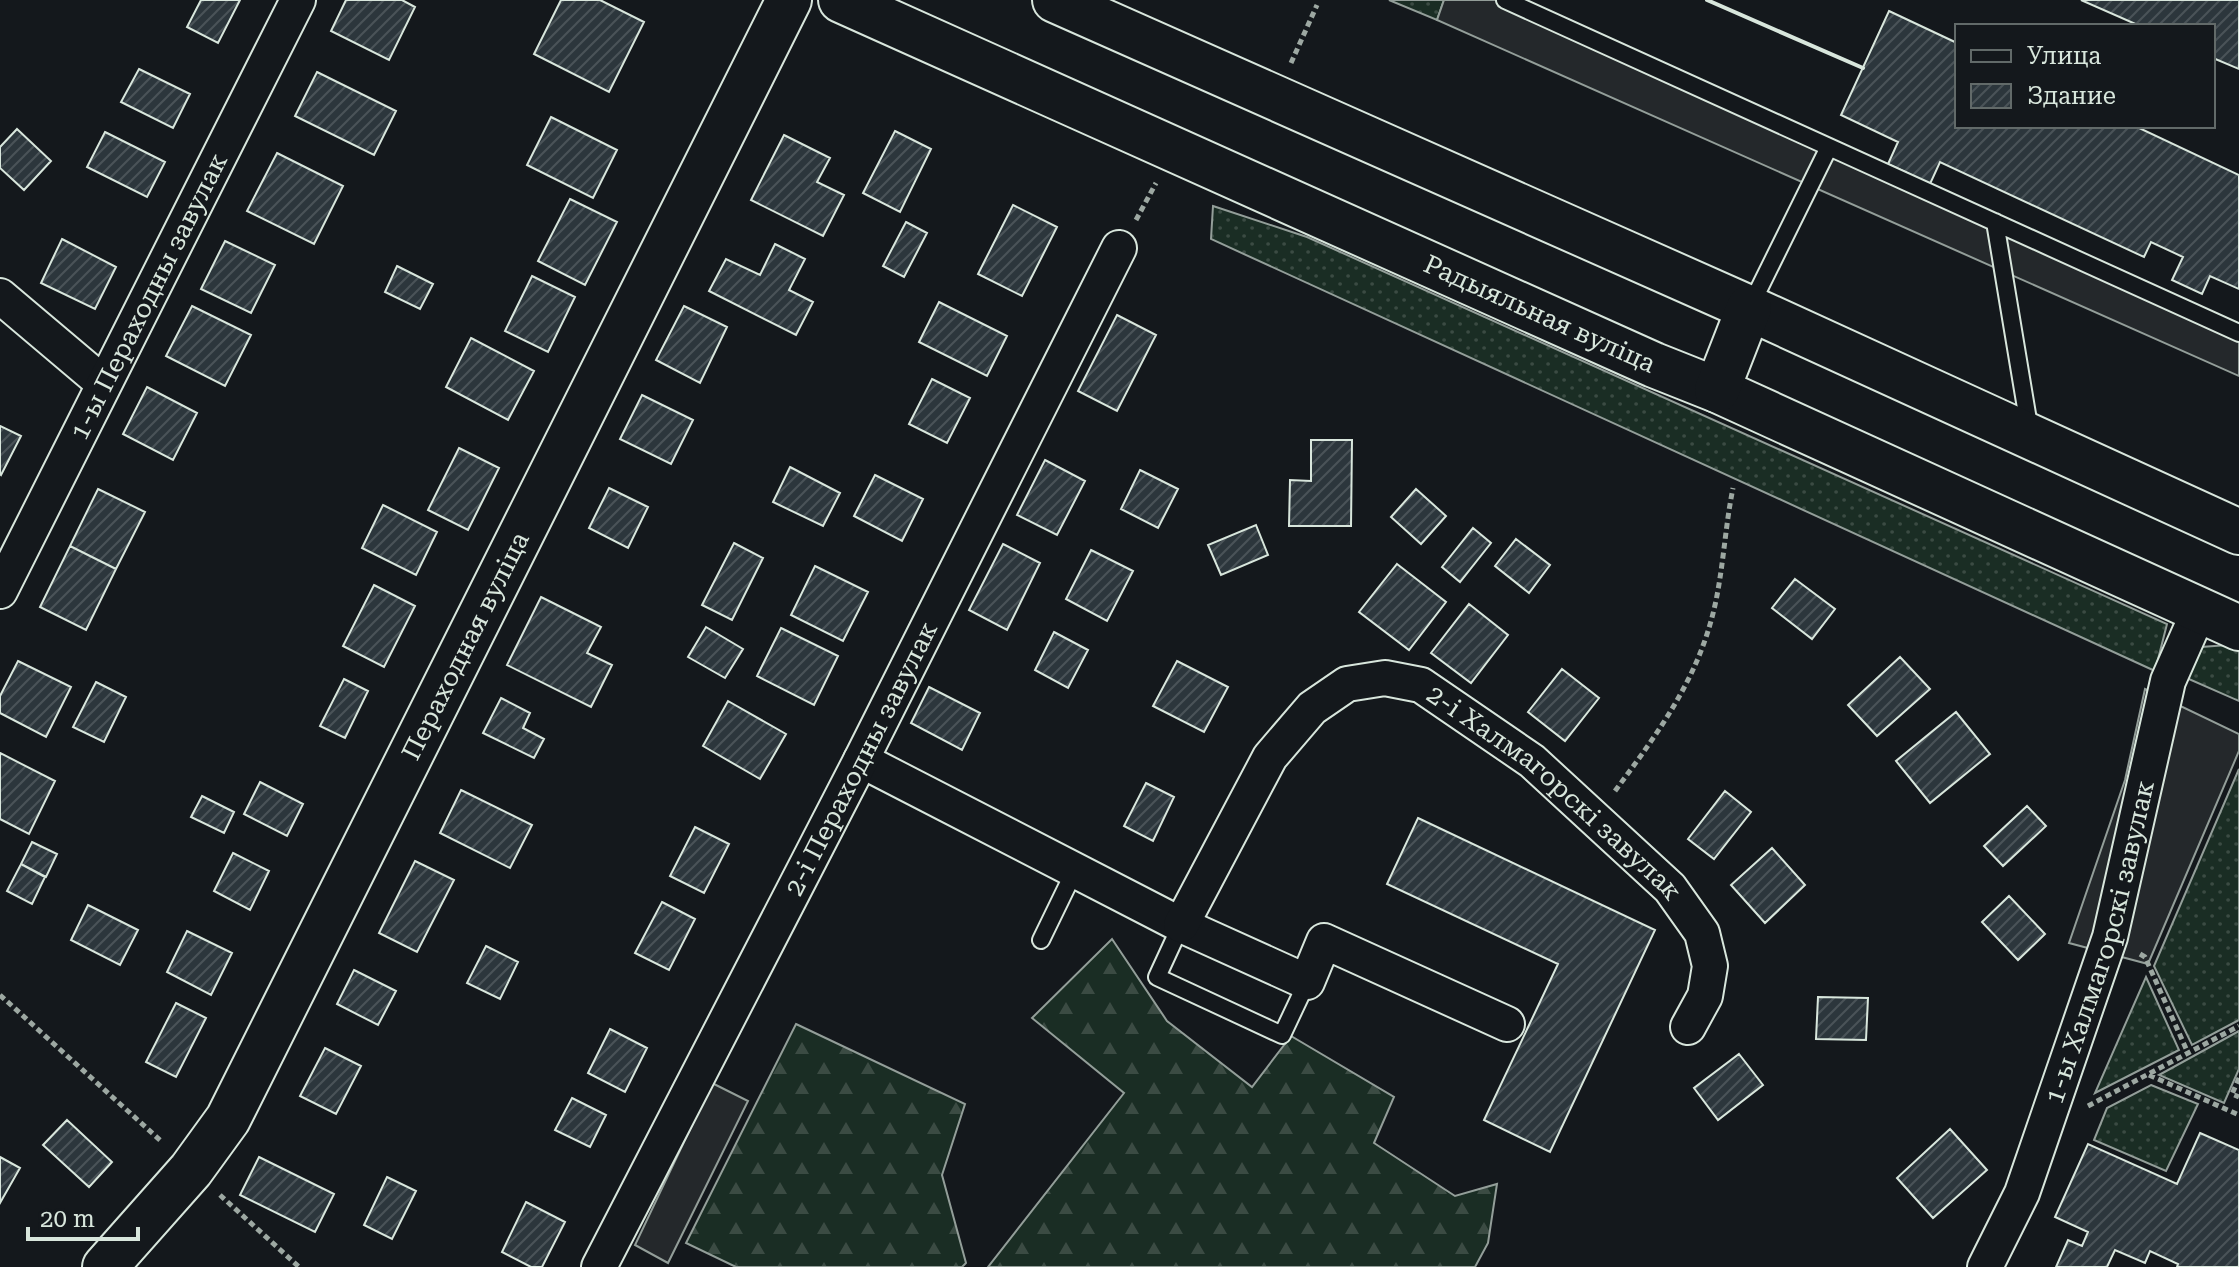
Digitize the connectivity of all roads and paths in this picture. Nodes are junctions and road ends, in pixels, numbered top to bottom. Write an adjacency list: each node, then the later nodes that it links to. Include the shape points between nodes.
1 (298, 0): 14 (street, 1-ы Пераходны завулак)
2 (789, 0): 39 (main road, Пераходная вуліца, via 272,1035 228,1119)
3 (841, 0): 15 (main road, Радыяльная вуліца)
4 (1055, 0): 7 (main road)
5 (1505, 0): 8 (lane)
6 (1317, 5): 7 (path)
7 (1275, 98): 12 (main road)
8 (1829, 147): 9 (lane); 12 (lane)
9 (1995, 222): 13 (lane); 16 (lane)
10 (1119, 248): 22 (street, 2-і Пераходны завулак)
11 (0, 296): 14 (street)
12 (1749, 308): 15 (main road); 16 (main road)
13 (2239, 333)
14 (103, 383): 19 (street, 1-ы Пераходны завулак)
15 (1717, 390): 20 (main road, Радыяльная вуліца)
16 (2031, 437): 18 (main road)
17 (1733, 488): 23 (path, via 1712,619 1695,666 1671,717)
18 (2239, 532)
19 (0, 591)
20 (2199, 611): 21 (main road, Радыяльная вуліца); 26 (street, 1-ы Халмагорскі завулак, via 2168,681)
21 (2239, 628)
22 (861, 760): 24 (street); 42 (street, 2-і Пераходны завулак)
23 (1594, 819): 25 (street, 2-і Халмагорскі завулак, via 1532,761 1421,685 1385,678 1347,684 1312,708 1270,757); 32 (street, 2-і Халмагорскі завулак, via 1670,888 1702,933 1710,966 1705,996)
24 (1075, 870): 25 (street); 27 (lane)
25 (1181, 925): 28 (street); 28 (lane, via 1157,977 1282,1035)
26 (2110, 937): 33 (path, via 2145,957); 43 (street, 1-ы Халмагорскі завулак, via 2022,1193)
27 (1041, 940)
28 (1307, 982): 30 (street, via 1324,941)
29 (0, 995): 39 (path)
30 (1507, 1024)
31 (2239, 1026): 33 (path)
32 (1688, 1027)
33 (2188, 1053): 34 (path)
34 (2148, 1074): 37 (path); 38 (path)
35 (2239, 1078): 36 (path, via 2232,1094)
36 (2239, 1097)
37 (2077, 1112)
38 (2239, 1115)
39 (191, 1170): 40 (main road, Пераходная вуліца); 41 (path)
40 (105, 1267)
41 (299, 1267)
42 (599, 1267)
43 (1985, 1267)

